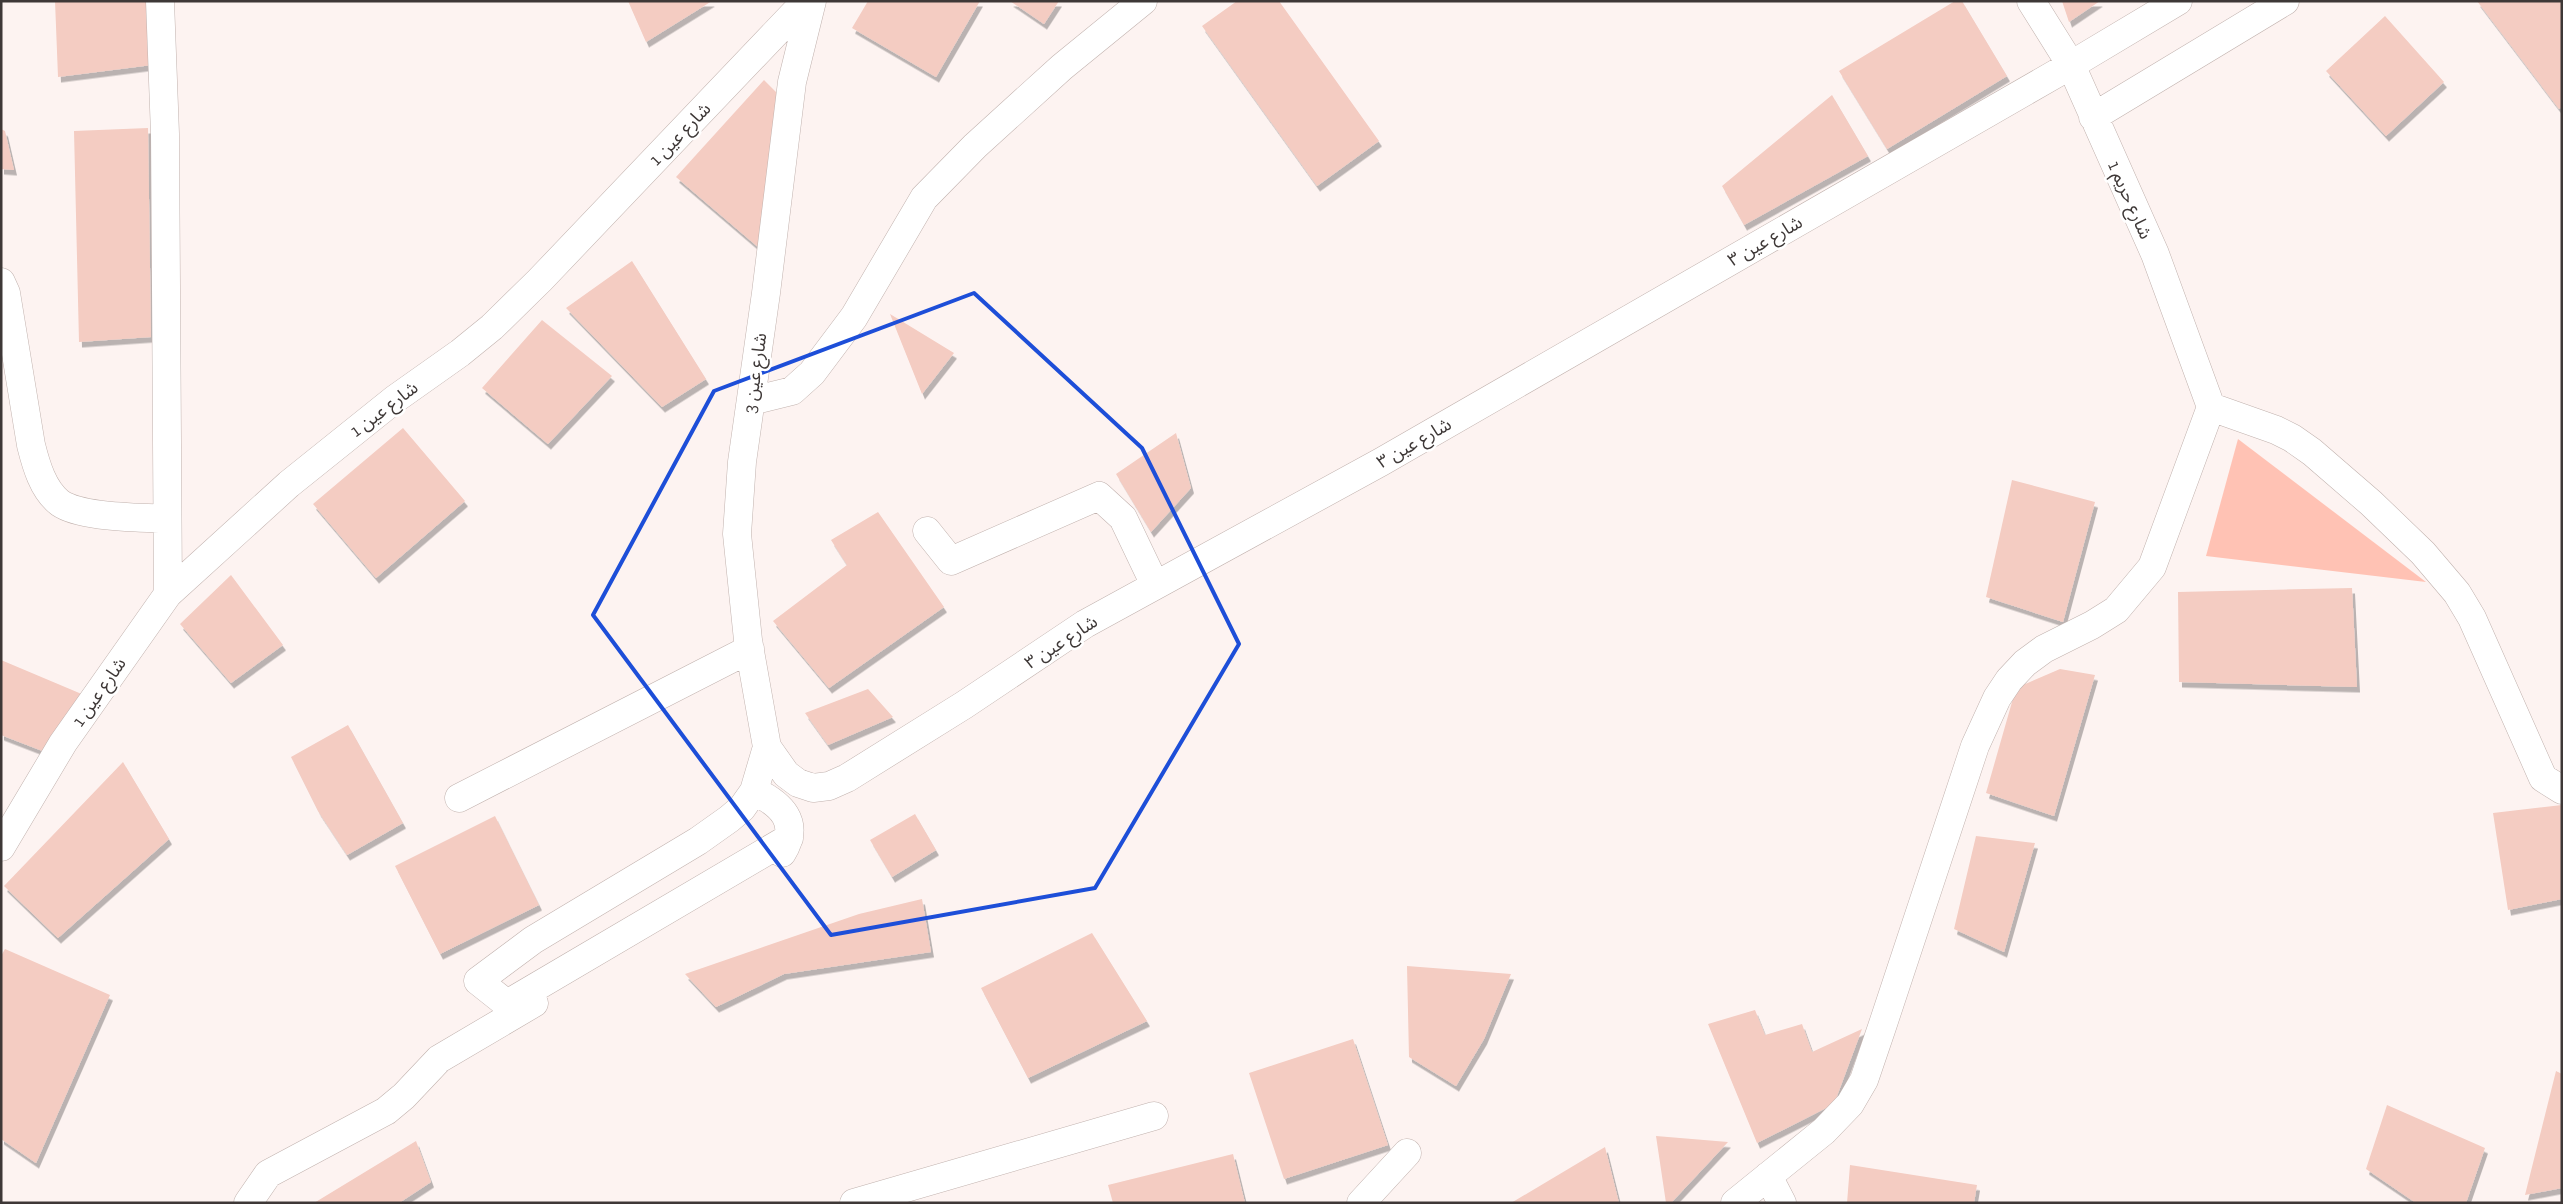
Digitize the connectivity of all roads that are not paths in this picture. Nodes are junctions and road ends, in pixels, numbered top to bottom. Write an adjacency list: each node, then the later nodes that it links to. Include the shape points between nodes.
1 (160, 1): 13 (street, via 165,134)
2 (806, 1): 16 (street, شارع عين 1, via 492,327 395,398 288,484)
3 (812, 1): 11 (street, شارع عين 3, via 792,82)
4 (1143, 1): 11 (street, via 1062,66 924,198 854,317 812,373 792,391)
5 (2031, 1): 8 (street, شارع حريم 1)
6 (2178, 1): 8 (street, شارع عين ٣)
7 (2285, 1): 9 (street)
8 (2071, 65): 9 (street, شارع حريم 1); 15 (street, شارع عين ٣, via 1381,462)
9 (2093, 117): 12 (street, شارع حريم 1, via 2155,254)
10 (1, 282): 13 (street, via 6,293 31,446 49,491 62,504 78,510)
11 (751, 401): 17 (street, شارع عين 3, via 742,462 737,534)
12 (2211, 406): 19 (street, via 2292,438 2371,503 2423,553 2457,593 2472,618 2544,778); 26 (street, via 2152,567 2116,610 2044,649 2009,680 1997,698 1974,746 1926,900 1864,1080 1839,1116)
13 (167, 519): 16 (street)
14 (927, 531): 15 (street, via 951,561 1099,496 1123,518)
15 (1155, 585): 18 (street, شارع عين ٣, via 1086,624 964,705 829,786 813,788 798,782 786,774)
16 (168, 594): 23 (street, شارع عين 1, via 63,743)
17 (750, 648): 18 (street, شارع عين 3); 21 (street)
18 (767, 747): 20 (street)
19 (2562, 790)
20 (754, 791): 22 (street, via 782,809 789,826); 22 (street, via 742,808 721,825 533,940 478,981 507,1004)
21 (459, 798)
22 (789, 838): 27 (street, via 782,854 774,861 439,1059 394,1105 268,1174)
23 (1, 847)
24 (1154, 1116): 28 (street)
25 (1407, 1153): 29 (street)
26 (1768, 1176): 30 (street); 31 (street)
27 (248, 1203)
28 (854, 1203)
29 (1361, 1203)
30 (1735, 1203)
31 (1782, 1203)

